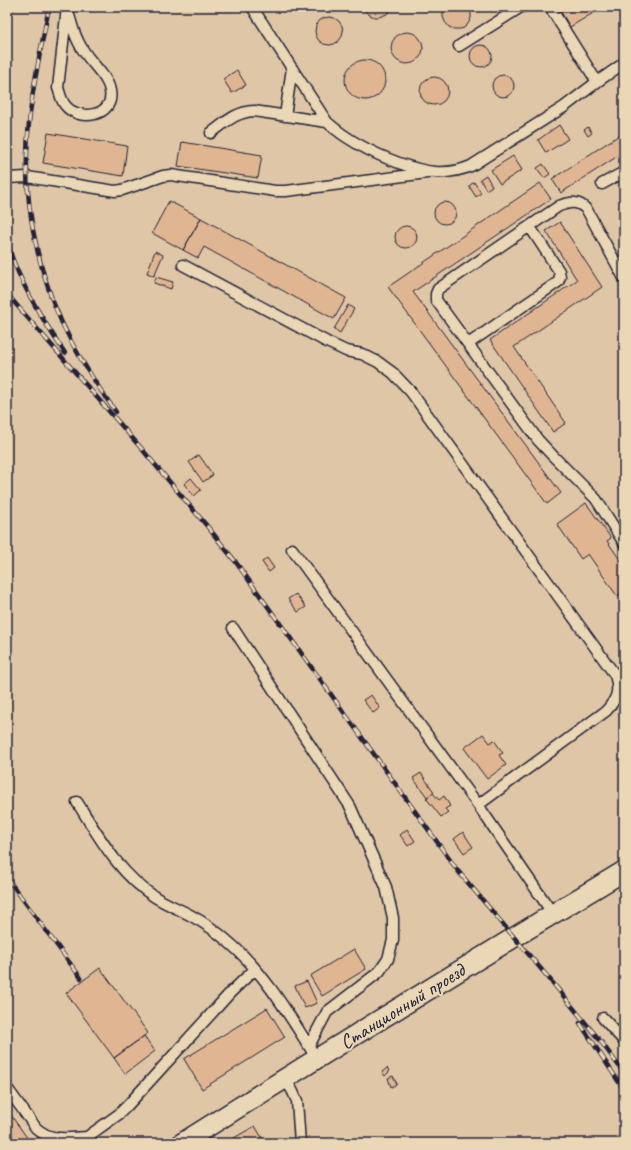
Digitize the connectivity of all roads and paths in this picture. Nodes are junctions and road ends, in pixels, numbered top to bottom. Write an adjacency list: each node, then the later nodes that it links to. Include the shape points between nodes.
1 (67, 7): 1 (lane, via 58,88 64,105 70,110 80,115 97,114 109,104 111,92 104,77 80,45)
2 (252, 7): 7 (lane)
3 (521, 7): 5 (lane)
4 (550, 7): 8 (lane)
5 (459, 46)
6 (624, 63): 8 (lane)
7 (292, 68): 9 (lane); 10 (lane)
8 (597, 82): 12 (lane, via 564,107 471,166 458,171)
9 (285, 116): 10 (lane); 11 (lane, via 245,112)
10 (327, 122): 12 (lane, via 337,132 364,148 407,166)
11 (211, 133)
12 (435, 172): 14 (lane, via 286,191 171,175 115,191 27,177)
13 (624, 172): 15 (lane)
14 (7, 178)
15 (602, 184)
16 (530, 226): 18 (lane, via 559,206 578,203 587,210); 19 (lane, via 559,271 558,282); 19 (lane, via 438,289 436,300)
17 (183, 265): 24 (lane, via 327,342 378,362 393,373 411,392 615,675 618,684 616,697 606,711)
18 (624, 278)
19 (468, 344): 20 (lane, via 538,440 596,499)
20 (624, 543)
21 (292, 549): 24 (lane)
22 (234, 628): 30 (lane, via 350,806 386,886 393,918 393,940 388,959 379,972 327,1012)
23 (77, 802): 27 (lane, via 116,860 134,880 155,897 212,929)
24 (478, 805): 26 (lane)
25 (624, 871): 26 (street, Станционный проезд)
26 (553, 914): 30 (street, Станционный проезд)
27 (255, 969): 30 (lane, via 279,1000); 33 (lane, via 127,1106)
28 (603, 1018): 29 (lane)
29 (624, 1041)
30 (313, 1053): 31 (street, Станционный проезд)
31 (285, 1078): 34 (lane, via 297,1102); 35 (street, Станционный проезд)
32 (7, 1088): 33 (lane, via 41,1134 59,1139)
33 (90, 1140)
34 (297, 1141)
35 (182, 1143)

